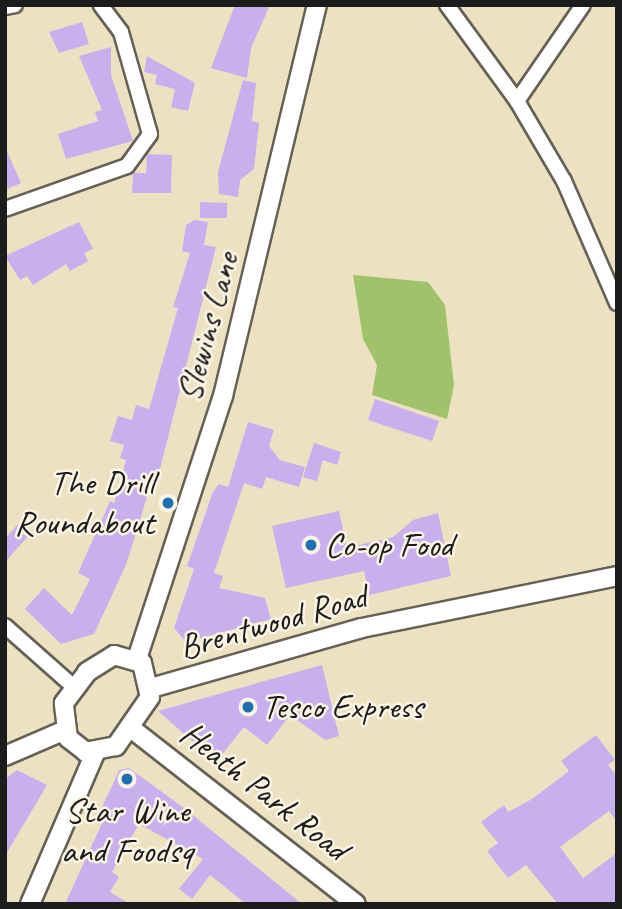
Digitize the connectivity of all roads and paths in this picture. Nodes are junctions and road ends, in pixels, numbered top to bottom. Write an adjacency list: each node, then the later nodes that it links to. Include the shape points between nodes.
1 (15, 5): 6 (street)
2 (100, 5): 8 (street, via 121,32 150,134 127,166)
3 (317, 5): 12 (street, Slewins Lane, via 227,383)
4 (447, 5): 7 (street)
5 (583, 5): 7 (street)
6 (5, 7)
7 (517, 101): 9 (street, via 564,181)
8 (5, 209)
9 (617, 303)
10 (617, 576): 14 (street, Brentwood Road, via 362,628)
11 (5, 626): 13 (street)
12 (137, 659): 13 (street, via 107,658); 14 (street)
13 (74, 687): 16 (street, via 64,704)
14 (151, 688): 15 (street)
15 (132, 729): 17 (street, via 116,746); 20 (street, Heath Park Road)
16 (65, 730): 17 (street, via 73,745); 18 (street)
17 (95, 753): 19 (street)
18 (5, 756)
19 (30, 904)
20 (356, 904)

